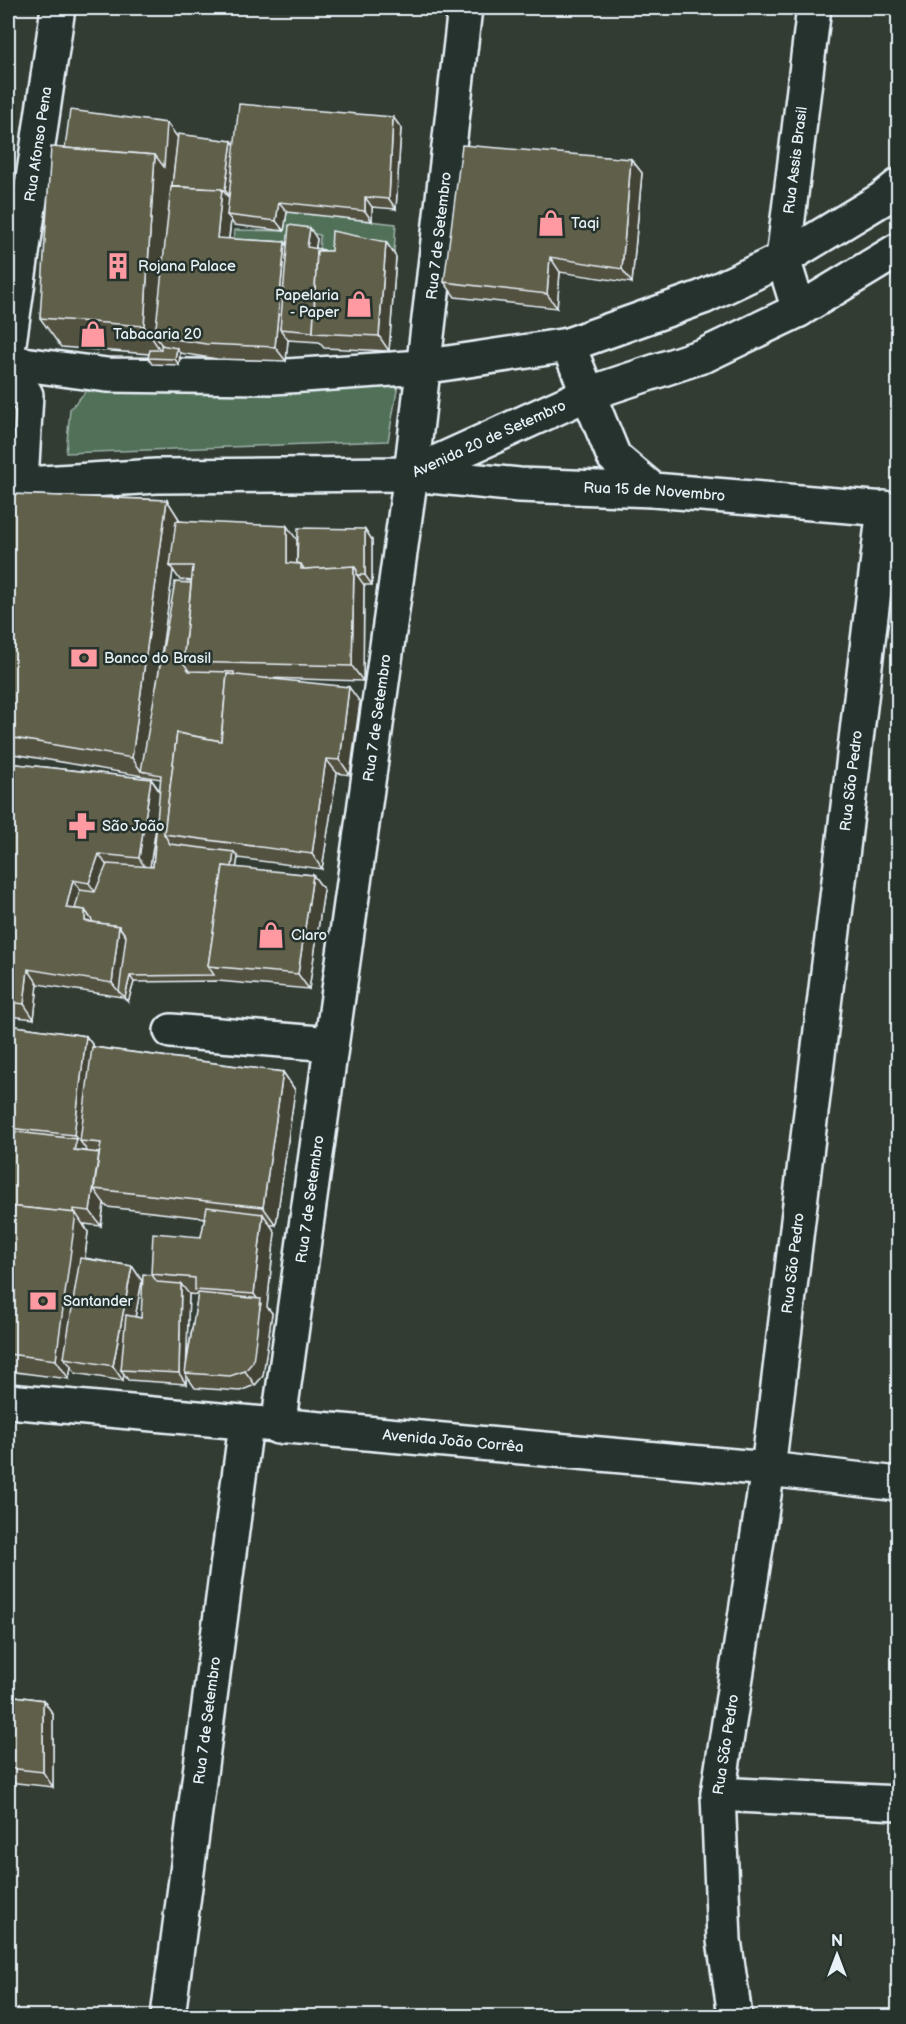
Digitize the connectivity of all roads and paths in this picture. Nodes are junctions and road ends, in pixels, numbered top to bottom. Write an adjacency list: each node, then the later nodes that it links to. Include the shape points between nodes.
1 (58, 8): 9 (street, Rua Afonso Pena)
2 (465, 8): 11 (street, Rua 7 de Setembro)
3 (814, 8): 6 (street, Rua Assis Brasil)
4 (898, 186): 6 (street)
5 (898, 250): 7 (street, Avenida 20 de Setembro)
6 (783, 259): 7 (street, Rua Assis Brasil); 8 (street, via 704,297)
7 (799, 310): 12 (street, Avenida 20 de Setembro, via 705,355)
8 (568, 345): 11 (street); 12 (street)
9 (8, 350)
10 (8, 364): 11 (street, via 107,375 273,377); 14 (street, via 26,395 22,464)
11 (422, 368): 13 (street, Rua 7 de Setembro)
12 (587, 394): 13 (street, Avenida 20 de Setembro); 16 (street, via 614,457)
13 (411, 474): 15 (street, Avenida 20 de Setembro, via 157,476); 16 (street, Rua 15 de Novembro); 19 (street, Rua 7 de Setembro)
14 (8, 476)
15 (8, 485)
16 (653, 490): 17 (street, Rua 15 de Novembro)
17 (891, 509): 23 (street, Rua São Pedro)
18 (171, 1031): 19 (street)
19 (331, 1044): 22 (street, Rua 7 de Setembro)
20 (8, 1401): 21 (street, Avenida João Corrêa)
21 (246, 1424): 22 (street, Avenida João Corrêa); 27 (street, Rua 7 de Setembro)
22 (278, 1427): 23 (street, Avenida João Corrêa)
23 (768, 1469): 24 (street, Avenida João Corrêa); 25 (street, Rua São Pedro)
24 (898, 1484)
25 (718, 1794): 26 (street); 28 (street, Rua São Pedro, via 724,1940)
26 (898, 1803)
27 (168, 2016)
28 (735, 2016)

